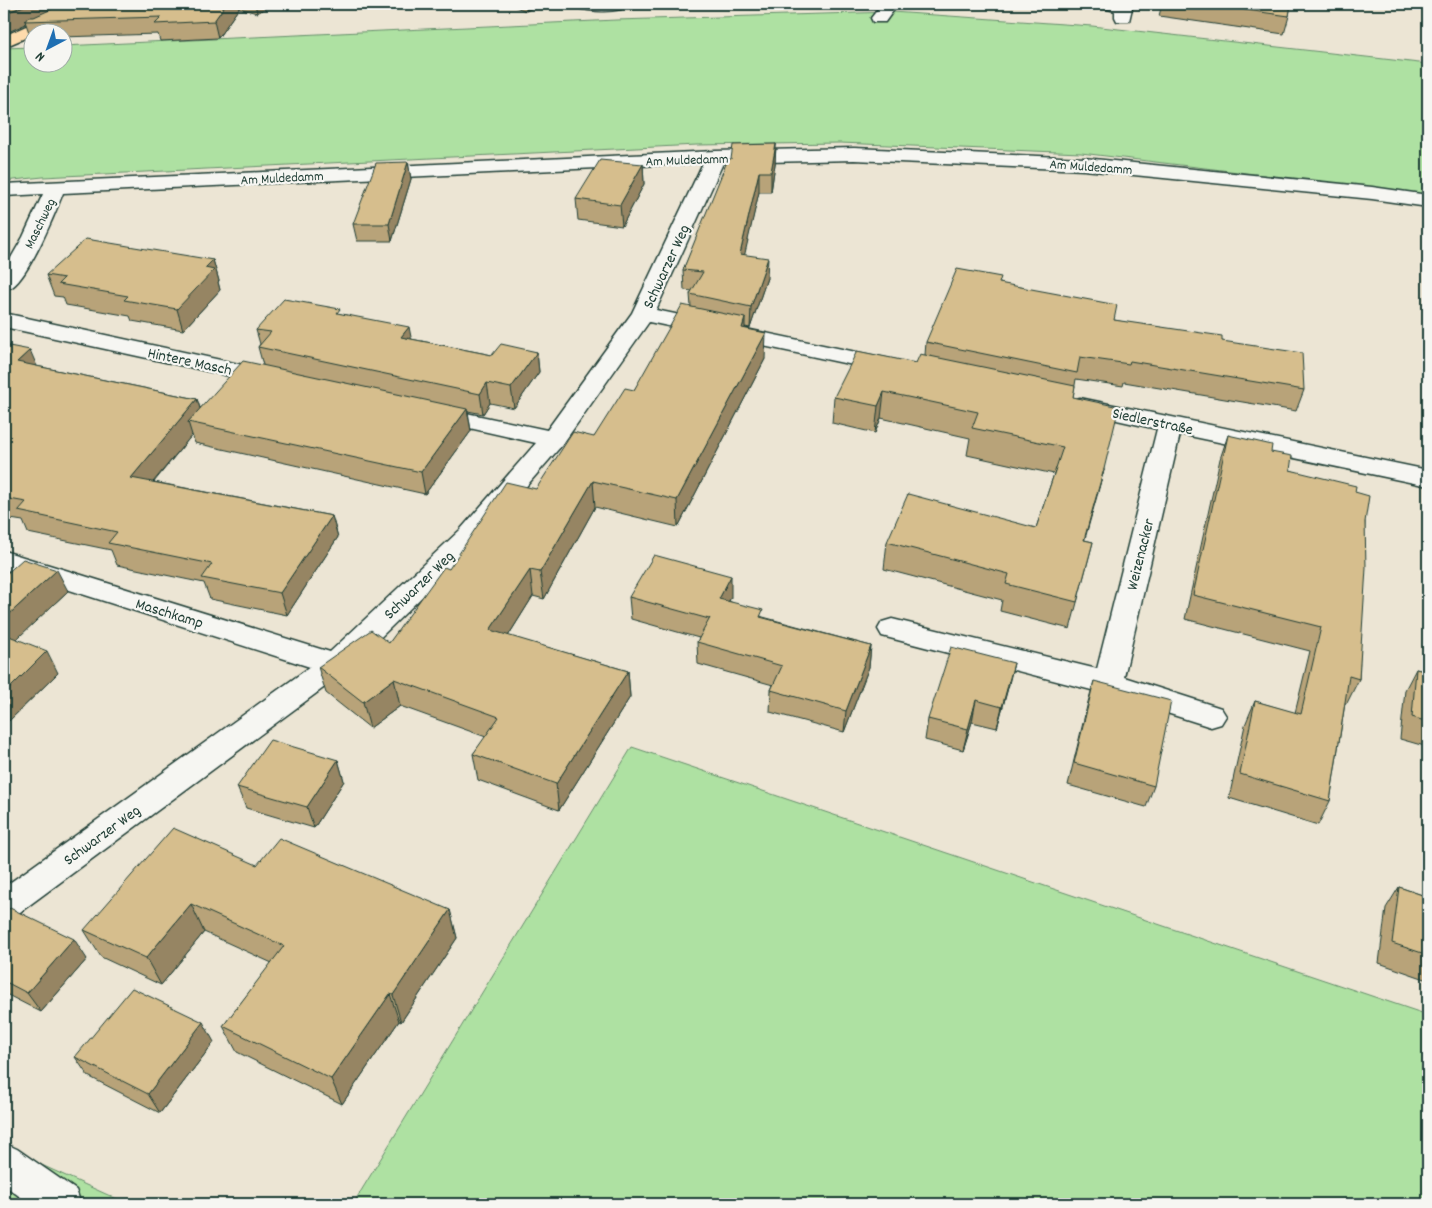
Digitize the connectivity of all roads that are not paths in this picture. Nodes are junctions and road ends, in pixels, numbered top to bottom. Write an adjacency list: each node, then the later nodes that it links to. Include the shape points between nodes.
1 (88, 4): 8 (main road)
2 (579, 4): 5 (street)
3 (890, 4): 7 (street)
4 (1107, 4): 6 (street, via 1124,8)
5 (615, 6)
6 (1123, 17)
7 (879, 18)
8 (4, 42)
9 (716, 157): 10 (street, Am Muldedamm); 12 (street, Am Muldedamm, via 854,154 1084,164 1372,192); 14 (street, Schwarzer Weg)
10 (56, 187): 11 (street, Am Muldedamm); 13 (street, Maschweg, via 32,242)
11 (4, 190)
12 (1428, 201)
13 (4, 283)
14 (643, 314): 16 (street); 21 (street, Schwarzer Weg)
15 (4, 320): 17 (street, Hintere Masch)
16 (916, 371)
17 (293, 382)
18 (1063, 402): 20 (street, Siedlerstraße)
19 (408, 407): 21 (street)
20 (1170, 424): 22 (street, Siedlerstraße); 26 (street, Weizenacker)
21 (552, 439): 25 (street, Schwarzer Weg, via 469,536)
22 (1428, 478)
23 (4, 560): 25 (street, Maschkamp)
24 (892, 629): 26 (street)
25 (335, 664): 28 (street, Schwarzer Weg)
26 (1108, 683): 27 (street)
27 (1211, 716)
28 (4, 905)
29 (4, 1162): 30 (street)
30 (62, 1204)

